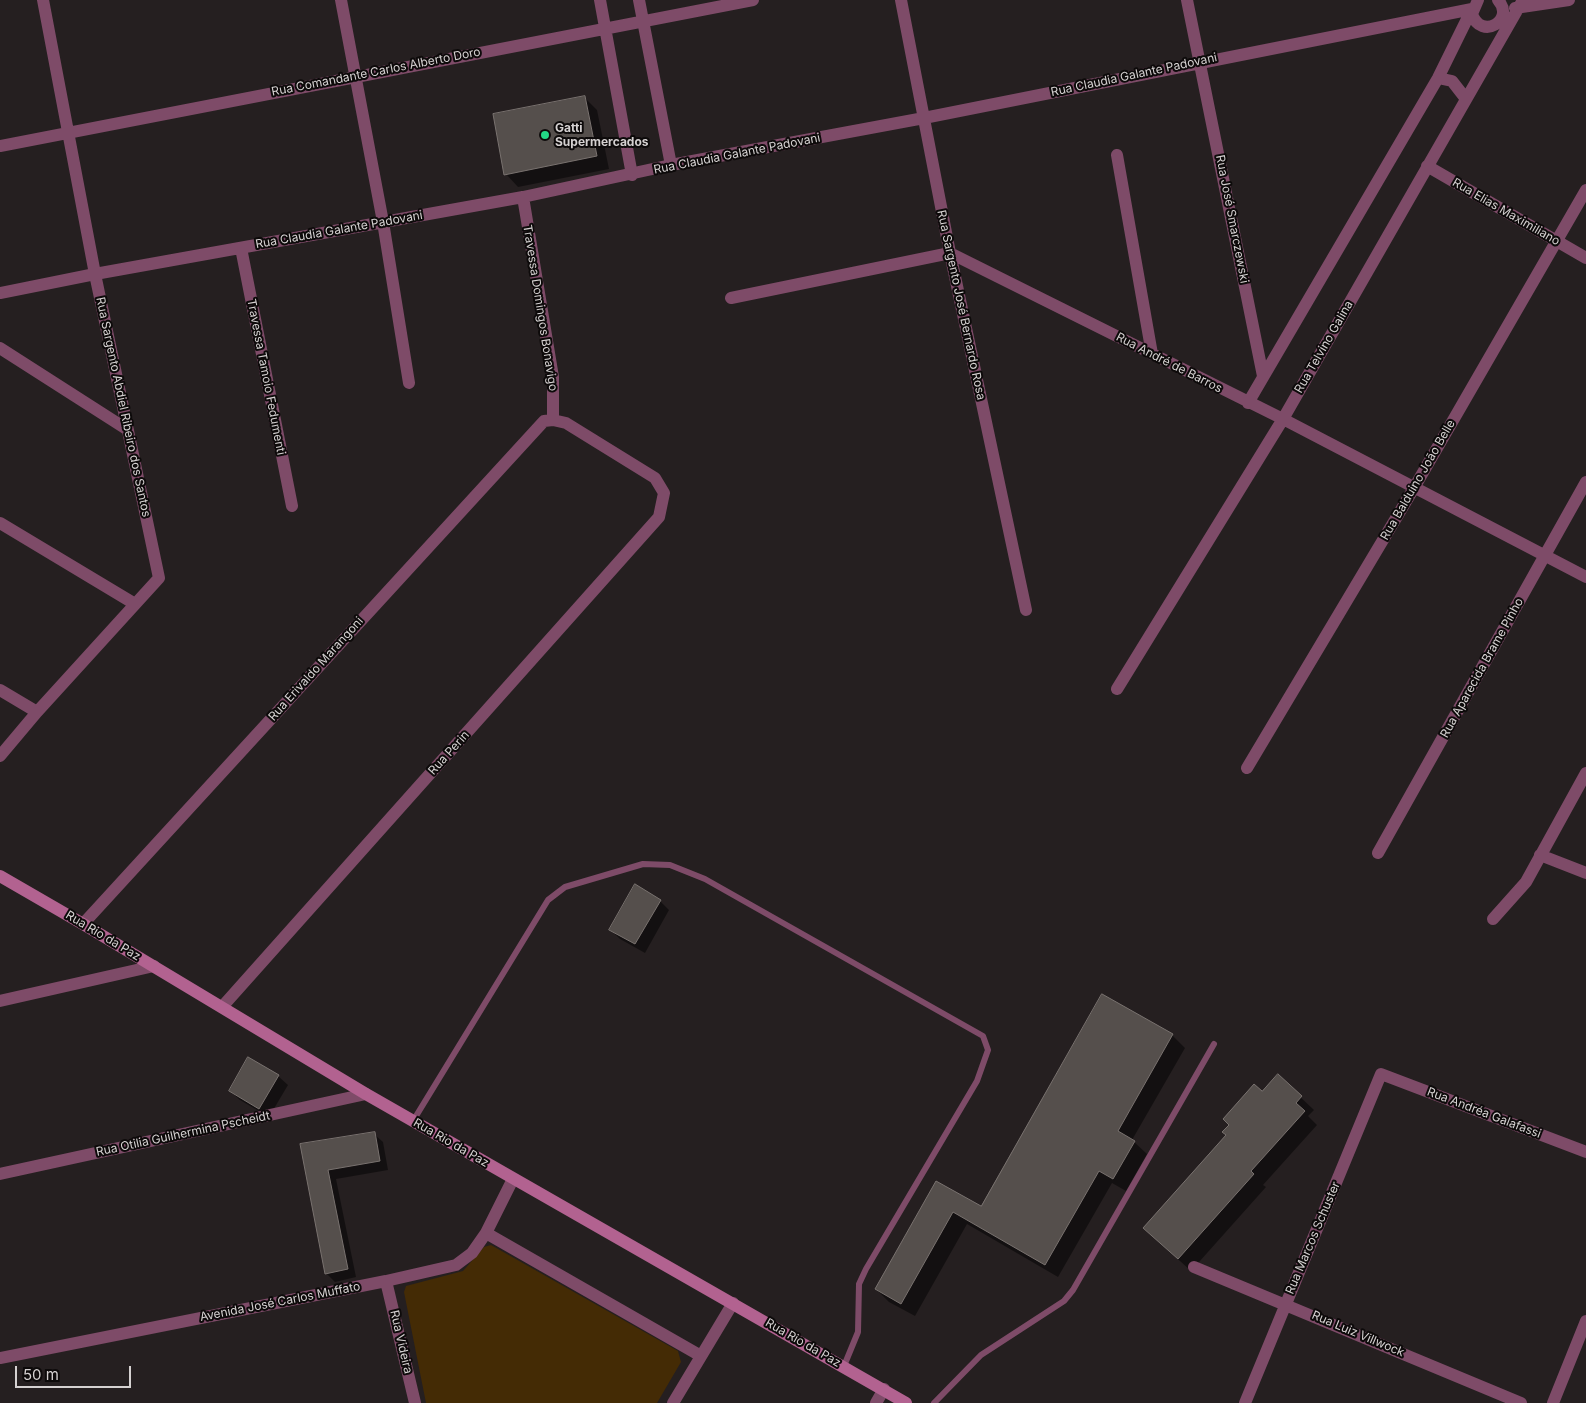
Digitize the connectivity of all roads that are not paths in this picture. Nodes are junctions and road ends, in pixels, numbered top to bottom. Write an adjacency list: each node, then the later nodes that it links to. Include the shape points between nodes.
1 (43, 0): 21 (street, Rua Sargento Abdiel Ribeiro dos Santos)
2 (341, 0): 17 (street)
3 (600, 0): 14 (street)
4 (638, 0): 12 (street)
5 (753, 0): 12 (street, Rua Comandante Carlos Alberto Doro)
6 (901, 0): 20 (street, Rua Sargento José Bernardo Rosa)
7 (1187, 0): 16 (street, Rua José Smarczewski)
8 (1569, 0): 10 (street)
9 (1474, 3): 13 (street, via 1477,23); 16 (street, Rua Claudia Galante Padovani); 18 (street)
10 (1520, 4): 11 (street); 15 (street, Rua Telvino Galina)
11 (1501, 5): 13 (street, via 1500,22)
12 (642, 21): 14 (street, Rua Comandante Carlos Alberto Doro); 24 (street)
13 (1492, 27): 15 (street)
14 (606, 28): 17 (street, Rua Comandante Carlos Alberto Doro); 26 (street)
15 (1502, 35): 19 (street, Rua Telvino Galina)
16 (1200, 62): 20 (street, Rua Claudia Galante Padovani); 39 (street, Rua José Smarczewski)
17 (355, 76): 21 (street, Rua Comandante Carlos Alberto Doro); 29 (street)
18 (1438, 78): 19 (street, via 1452,81); 39 (street)
19 (1466, 99): 25 (street, Rua Telvino Galina)
20 (924, 118): 24 (street, Rua Claudia Galante Padovani); 32 (street, Rua Sargento José Bernardo Rosa)
21 (68, 132): 22 (street, Rua Comandante Carlos Alberto Doro); 34 (street, Rua Sargento Abdiel Ribeiro dos Santos)
22 (0, 146)
23 (1117, 155): 38 (street)
24 (671, 165): 26 (street, Rua Claudia Galante Padovani)
25 (1427, 166): 30 (street, Rua Elias Maximiliano); 43 (street, Rua Telvino Galina)
26 (632, 174): 28 (street, Rua Claudia Galante Padovani)
27 (1586, 190): 30 (street, Rua Balduino João Belle)
28 (523, 197): 29 (street, Rua Claudia Galante Padovani); 42 (street, Travessa Domingos Bonavigo, via 553,377)
29 (383, 222): 31 (street, Rua Claudia Galante Padovani); 40 (street)
30 (1557, 240): 33 (street, Rua Elias Maximiliano); 46 (street, Rua Balduino João Belle)
31 (241, 248): 34 (street, Rua Claudia Galante Padovani); 47 (street, Travessa Tamoio Fedumenti)
32 (950, 253): 36 (street); 38 (street, Rua André de Barros); 52 (street, Rua Sargento José Bernardo Rosa)
33 (1586, 258)
34 (95, 274): 35 (street, Rua Claudia Galante Padovani); 44 (street, Rua Sargento Abdiel Ribeiro dos Santos)
35 (0, 294)
36 (731, 298)
37 (0, 348): 44 (street)
38 (1152, 354): 41 (street, Rua André de Barros)
39 (1263, 376): 41 (street)
40 (409, 384)
41 (1248, 404): 43 (street, Rua André de Barros)
42 (553, 420): 64 (street, Rua Erivaldo Marangoni, via 538,427); 67 (street, Rua Perin, via 566,423 655,478 664,493 659,517)
43 (1282, 420): 46 (street, Rua André de Barros); 53 (street, Rua Telvino Galina)
44 (128, 430): 51 (street, Rua Sargento Abdiel Ribeiro dos Santos, via 160,578)
45 (1586, 482): 49 (street, Rua Aparecida Brame Pinho)
46 (1414, 488): 49 (street, Rua André de Barros); 57 (street, Rua Balduino João Belle)
47 (292, 506)
48 (0, 523): 51 (street)
49 (1545, 556): 50 (street, Rua André de Barros); 59 (street, Rua Aparecida Brame Pinho)
50 (1586, 577)
51 (135, 604): 55 (street, Rua Sargento Abdiel Ribeiro dos Santos)
52 (1026, 610)
53 (1117, 689)
54 (0, 690): 55 (street)
55 (36, 712): 56 (street, Rua Sargento Abdiel Ribeiro dos Santos)
56 (0, 756)
57 (1247, 768)
58 (1586, 773): 60 (street)
59 (1378, 853)
60 (1540, 855): 61 (street); 63 (street, via 1526,882)
61 (1586, 873)
62 (0, 876): 64 (main road, Rua Rio da Paz)
63 (1493, 919)
64 (83, 924): 65 (main road, Rua Rio da Paz)
65 (154, 966): 66 (street); 67 (main road, Rua Rio da Paz)
66 (0, 1001)
67 (222, 1007): 70 (main road, Rua Rio da Paz)
68 (1214, 1044): 89 (lane, via 1064,1302 981,1355)
69 (1381, 1074): 72 (street, Rua Andréa Galafassi); 79 (street, Rua Marcos Schuster)
70 (366, 1094): 71 (main road, Rua Rio da Paz); 73 (street, Rua Otilia Guilhermina Pscheidt)
71 (413, 1121): 74 (main road, Rua Rio da Paz); 83 (lane, via 548,900 565,887 643,864 670,865 705,879 984,1036 988,1050 977,1081 859,1284 858,1332)
72 (1586, 1152)
73 (0, 1174)
74 (513, 1179): 75 (street, Avenida José Carlos Muffato); 78 (main road, Rua Rio da Paz)
75 (486, 1233): 77 (street, Avenida José Carlos Muffato, via 472,1253 456,1264); 81 (street)
76 (1194, 1267): 79 (street, Rua Luiz Villwock)
77 (386, 1281): 82 (street, Avenida José Carlos Muffato); 85 (street, Rua Videira)
78 (733, 1303): 81 (street); 83 (main road, Rua Rio da Paz)
79 (1285, 1304): 90 (street, Rua Marcos Schuster); 91 (street, Rua Luiz Villwock)
80 (1586, 1321): 92 (street)
81 (701, 1356): 86 (street)
82 (0, 1358)
83 (844, 1366): 84 (main road, Rua Rio da Paz)
84 (884, 1389): 87 (street); 88 (main road, Rua Rio da Paz)
85 (415, 1403)
86 (673, 1403)
87 (876, 1403)
88 (906, 1403)
89 (934, 1403)
90 (1245, 1403)
91 (1521, 1403)
92 (1553, 1403)

